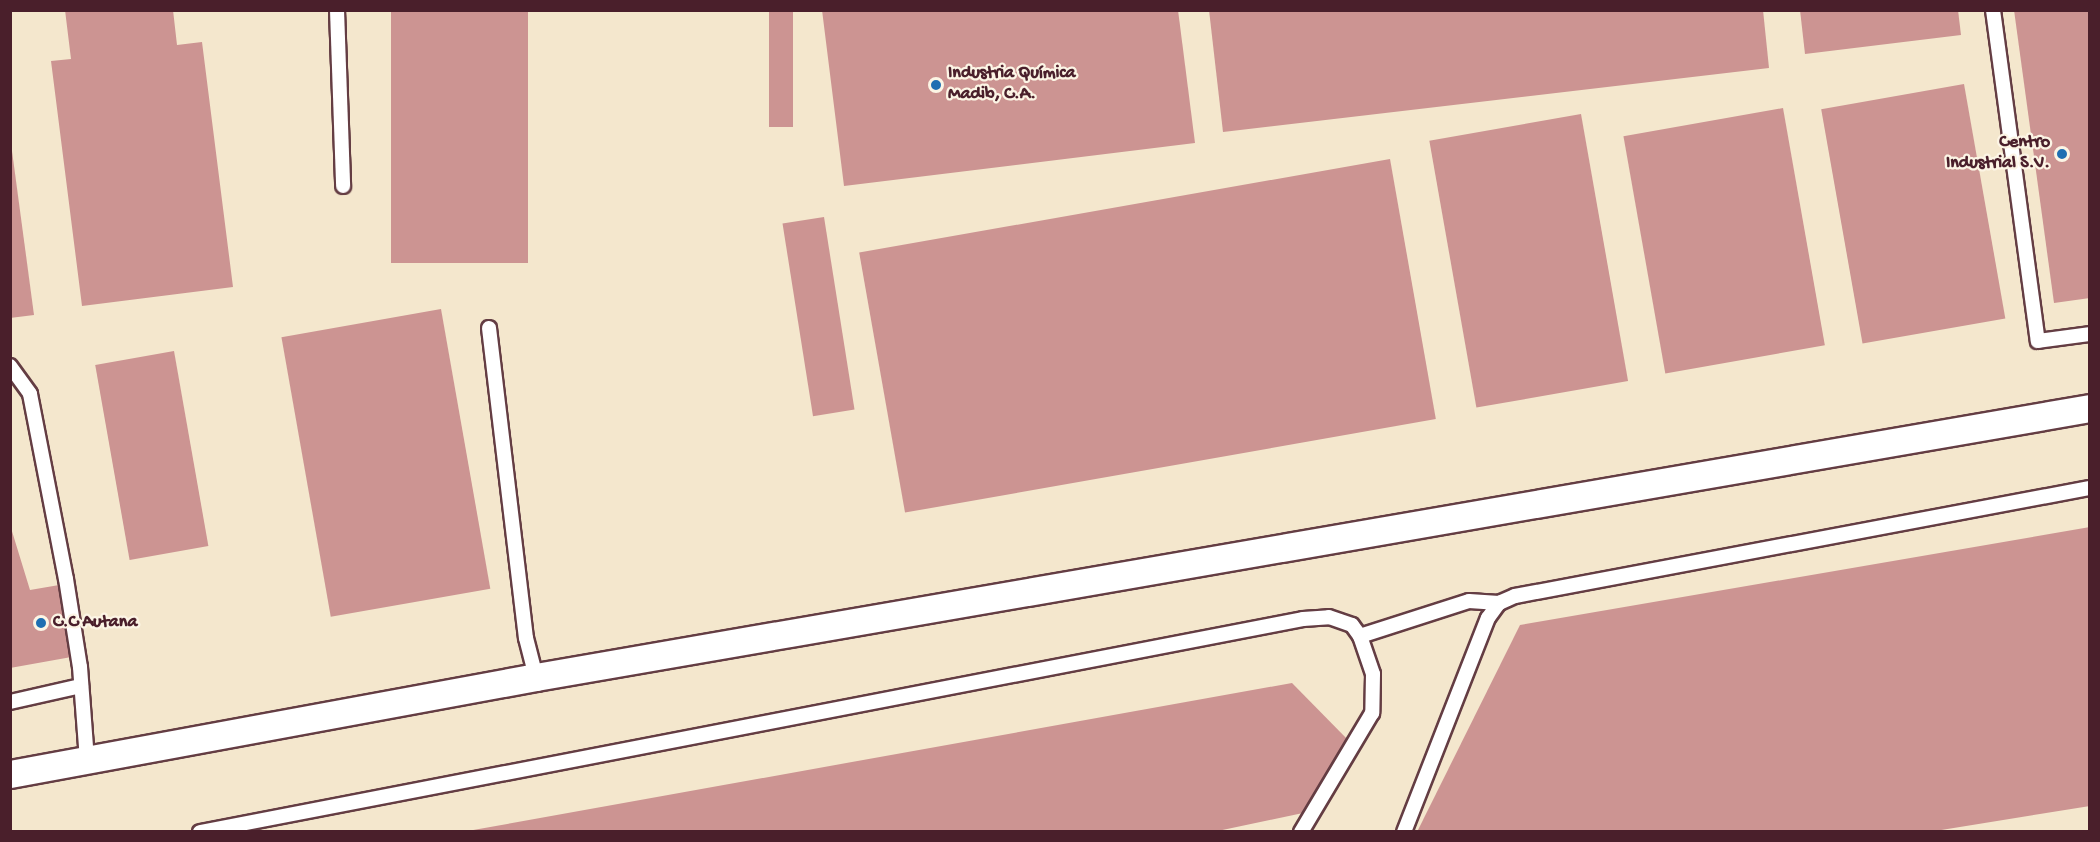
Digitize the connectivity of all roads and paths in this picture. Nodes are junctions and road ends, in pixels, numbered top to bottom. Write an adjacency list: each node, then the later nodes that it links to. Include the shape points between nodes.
1 (337, 10): 3 (lane)
2 (1993, 10): 5 (lane, via 2038,341)
3 (343, 186)
4 (489, 328): 11 (lane, via 526,638)
5 (2090, 334)
6 (10, 366): 12 (lane, via 30,394 74,620)
7 (2090, 408): 11 (street)
8 (2090, 488): 9 (lane, via 1515,596)
9 (1499, 603): 10 (lane, via 1469,601); 18 (lane, via 1488,618)
10 (1360, 636): 16 (lane, via 1352,625 1329,617 1303,619); 17 (lane, via 1373,674 1372,713)
11 (536, 677): 14 (street)
12 (81, 686): 13 (lane); 14 (lane)
13 (10, 702)
14 (87, 760): 15 (street)
15 (10, 774)
16 (201, 831)
17 (1301, 831)
18 (1404, 831)

